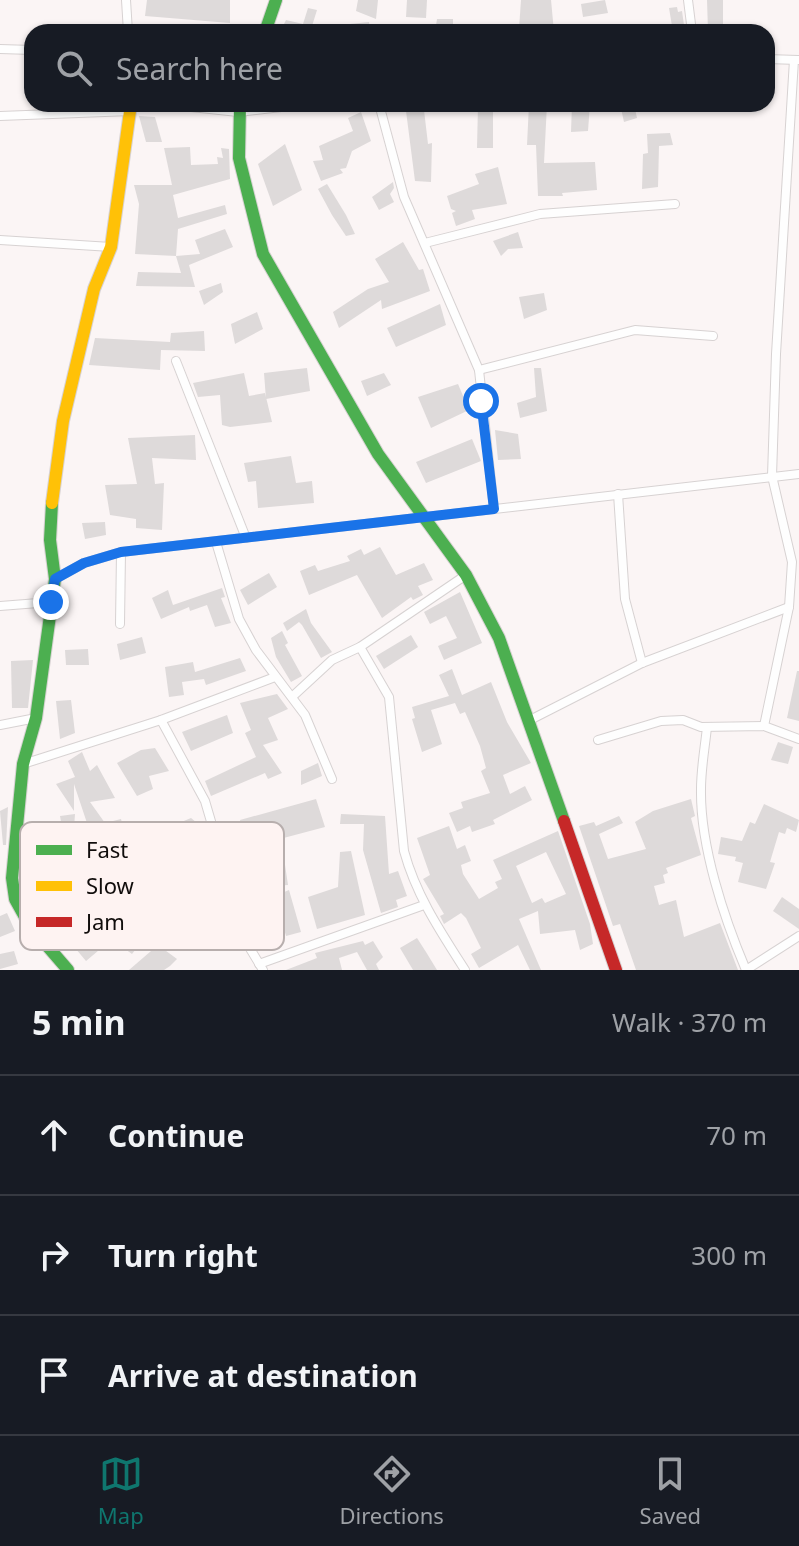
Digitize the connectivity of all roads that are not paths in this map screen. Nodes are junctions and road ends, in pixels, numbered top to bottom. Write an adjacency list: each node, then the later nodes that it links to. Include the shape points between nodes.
1 (126, 0): 4 (street)
2 (276, 0): 5 (street)
3 (688, 0): 6 (street)
4 (128, 24)
5 (268, 24)
6 (691, 24)
7 (0, 49): 8 (street)
8 (24, 50)
9 (775, 59): 10 (street)
10 (797, 60): 24 (street)
11 (58, 112): 15 (street)
12 (130, 112): 19 (street)
13 (239, 112): 27 (street, via 240,168 263,254 337,388)
14 (381, 112): 18 (street, via 404,197)
15 (0, 116)
16 (675, 204): 18 (street, via 540,214)
17 (0, 240): 19 (street)
18 (425, 243): 22 (street)
19 (111, 247): 32 (street, via 94,289 63,421 51,520)
20 (713, 336): 22 (street, via 635,330)
21 (176, 361): 28 (street)
22 (479, 370): 26 (street)
23 (799, 474): 24 (street)
24 (772, 476): 25 (street); 35 (street, via 791,548)
25 (618, 494): 26 (street); 38 (street, via 625,599)
26 (494, 509): 27 (street)
27 (422, 517): 28 (street); 31 (street)
28 (246, 538): 29 (street)
29 (216, 542): 30 (street); 39 (street, via 239,619)
30 (121, 552): 32 (street); 36 (street)
31 (466, 575): 37 (street); 43 (street, via 499,638)
32 (55, 579): 33 (street)
33 (51, 602): 34 (street); 41 (street)
34 (0, 606)
35 (789, 607): 38 (street); 45 (street)
36 (120, 624)
37 (360, 647): 40 (street, via 332,660); 52 (street, via 389,697 404,851)
38 (642, 663): 43 (street)
39 (275, 677): 40 (street); 42 (street)
40 (293, 696): 50 (street, via 320,743)
41 (36, 718): 44 (street); 49 (street)
42 (161, 720): 49 (street); 51 (street)
43 (528, 721): 59 (street)
44 (0, 725)
45 (764, 726): 46 (street); 47 (street)
46 (707, 727): 48 (street, via 661,721); 60 (street, via 700,791 711,861 721,911)
47 (799, 739)
48 (598, 740)
49 (23, 764): 53 (street, via 12,878)
50 (332, 779)
51 (211, 822)
52 (424, 905): 56 (street); 58 (street)
53 (20, 907)
54 (799, 936): 60 (street)
55 (49, 950): 57 (street)
56 (261, 967)
57 (68, 970)
58 (465, 970)
59 (616, 970)
60 (746, 970)

